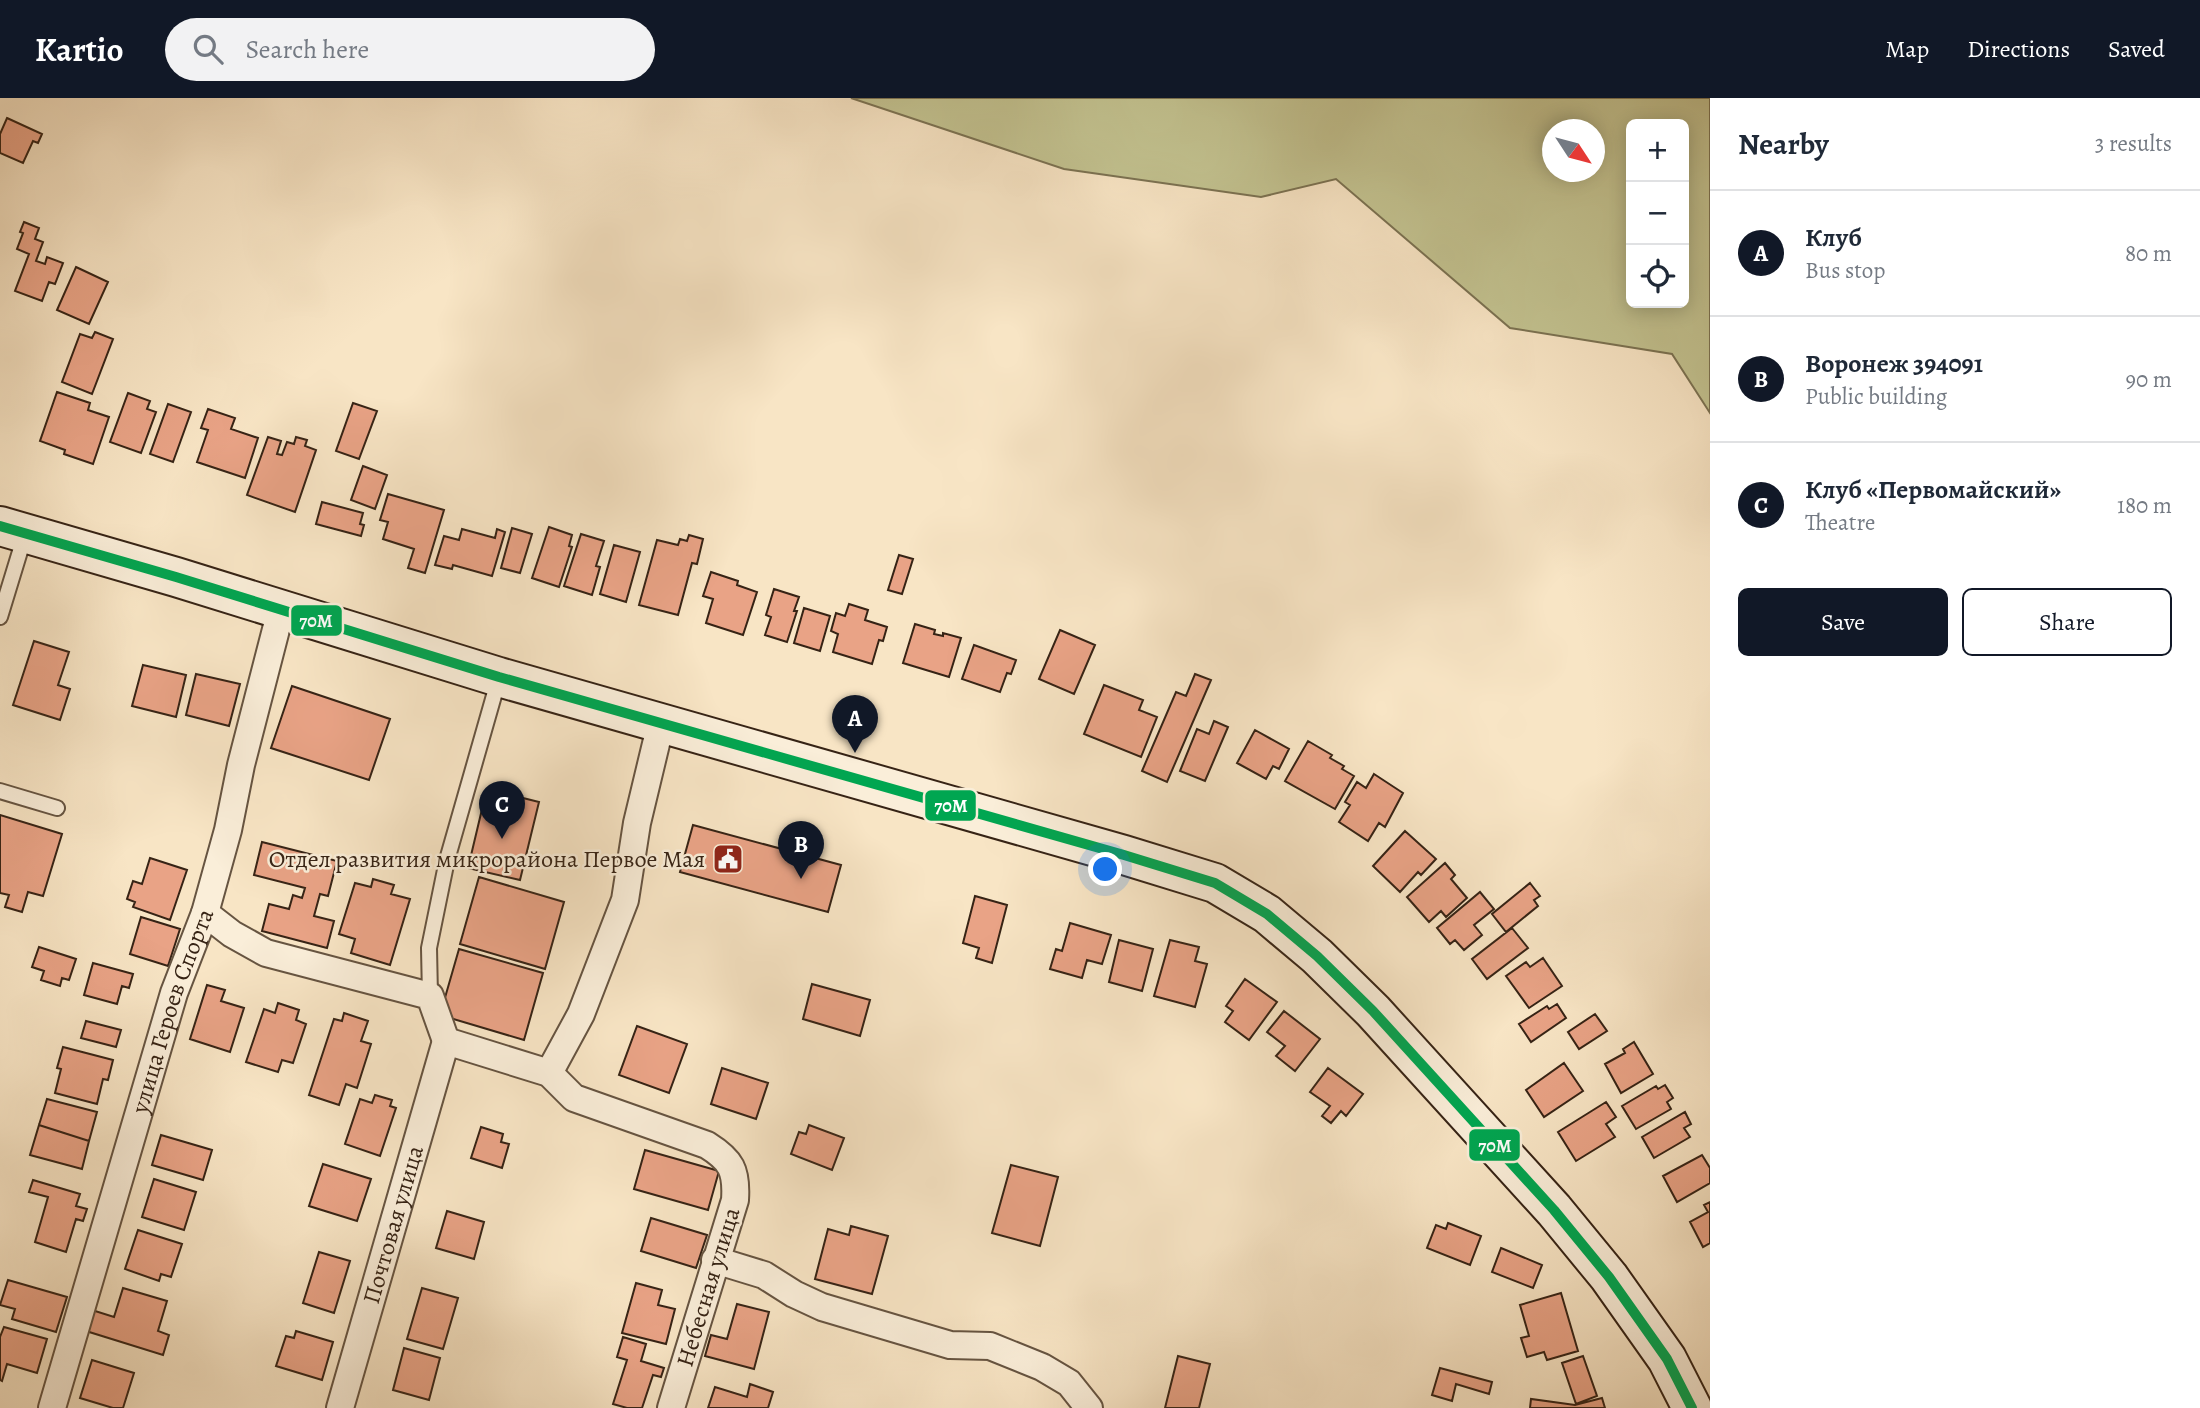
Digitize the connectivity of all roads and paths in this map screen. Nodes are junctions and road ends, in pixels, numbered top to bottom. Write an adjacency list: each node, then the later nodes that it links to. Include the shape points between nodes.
1 (13, 530): 2 (street); 3 (lane)
2 (281, 610): 4 (street); 8 (street, улица Героев Спорта)
3 (0, 617)
4 (499, 677): 5 (street); 9 (lane, via 447,860 429,948)
5 (661, 723): 11 (street, via 637,823 625,900 581,1014); 17 (street, via 1215,883 1267,914 1373,1011 1554,1210 1667,1359)
6 (0, 791): 7 (lane)
7 (57, 808)
8 (205, 913): 9 (street, via 266,953); 14 (street, улица Героев Спорта, via 174,993)
9 (430, 996): 10 (street)
10 (446, 1041): 11 (street); 15 (street, Почтовая улица)
11 (549, 1073): 12 (street, Небесная улица, via 574,1098 722,1154 736,1181 735,1200)
12 (715, 1260): 13 (street, via 764,1275 822,1307 950,1345 990,1346 1069,1383); 16 (street, Небесная улица)
13 (1088, 1406)
14 (52, 1408)
15 (340, 1408)
16 (671, 1408)
17 (1692, 1408)

